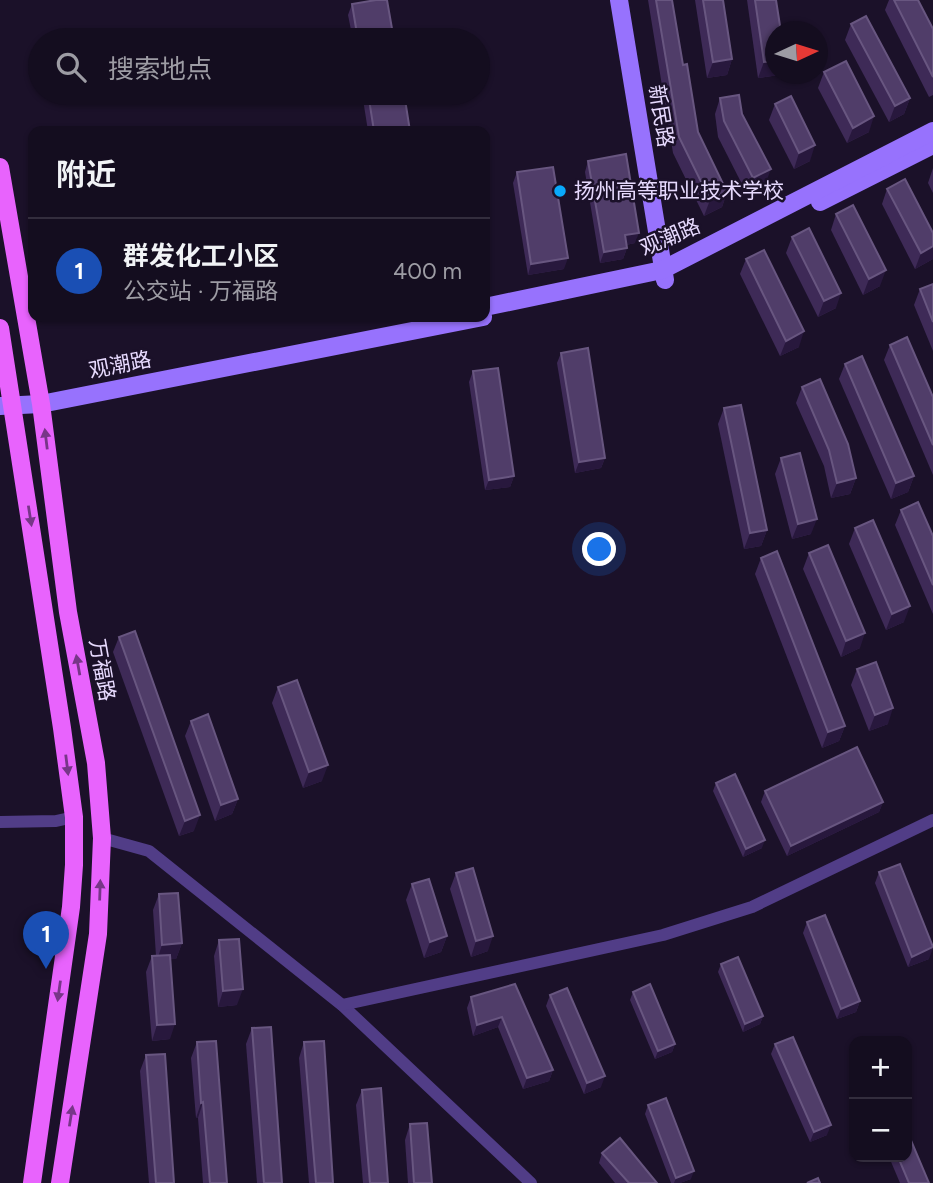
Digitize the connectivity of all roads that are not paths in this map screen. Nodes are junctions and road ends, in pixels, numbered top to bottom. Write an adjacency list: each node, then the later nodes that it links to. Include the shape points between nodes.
1 (619, 0): 5 (street, 新民路)
2 (933, 131): 5 (street, 观潮路)
3 (933, 145): 5 (street, 观潮路)
4 (0, 167): 11 (main road, 万福路)
5 (664, 275): 6 (street, 观潮路); 7 (street, 观潮路)
6 (490, 306)
7 (490, 316)
8 (414, 322): 11 (street, 观潮路)
9 (457, 322): 11 (street, 观潮路)
10 (0, 328): 12 (main road)
11 (40, 399): 12 (street, 观潮路); 16 (main road, 万福路, one-way to 11, via 96,763 68,611)
12 (6, 405): 13 (main road, one-way to 13)
13 (74, 817): 15 (street); 18 (main road, one-way to 18, via 71,907)
14 (933, 820): 17 (street, via 752,907 663,935)
15 (0, 822)
16 (102, 838): 17 (street, via 149,851); 19 (main road, 万福路, one-way to 16, via 99,934)
17 (342, 1005): 20 (street)
18 (32, 1183)
19 (60, 1183)
20 (531, 1183)

